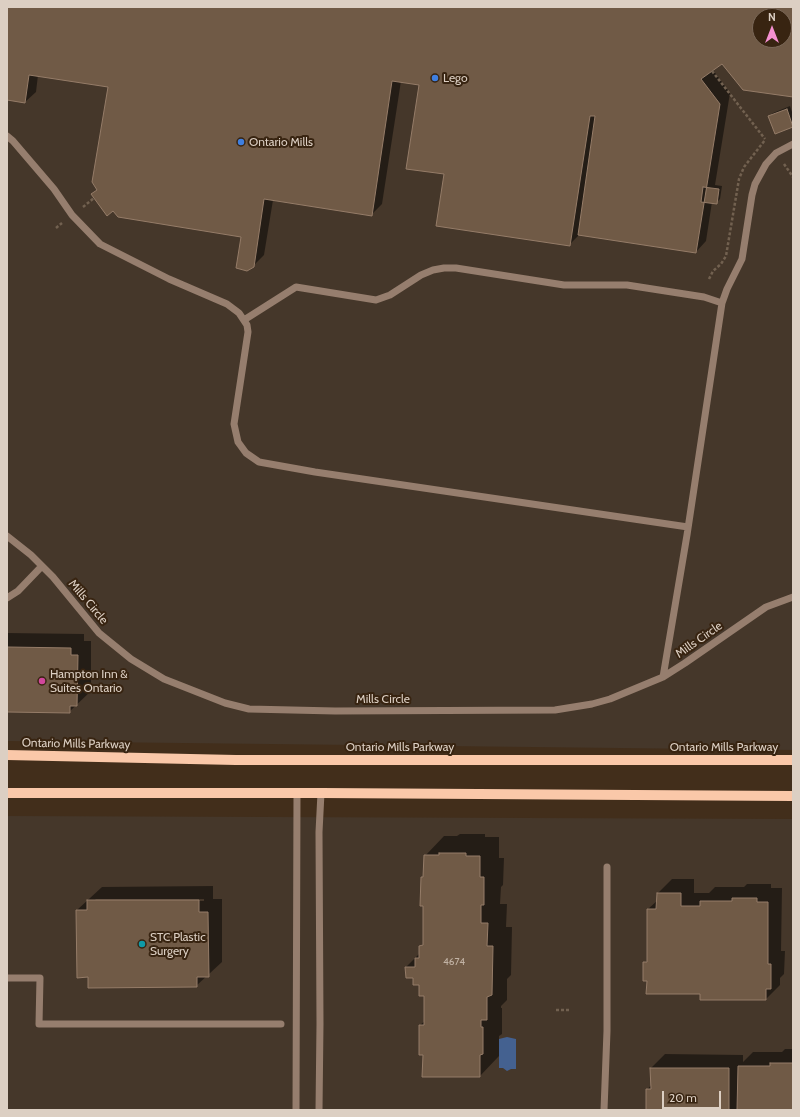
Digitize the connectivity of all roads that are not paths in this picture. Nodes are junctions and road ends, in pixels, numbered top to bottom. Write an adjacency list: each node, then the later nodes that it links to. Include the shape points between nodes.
1 (7, 136): 4 (street, via 54,189 72,215 100,244 169,279 227,304 240,313)
2 (793, 144): 3 (street, via 776,154 766,164 755,184 742,260)
3 (722, 303): 4 (street, via 704,297 627,286 564,285 444,268 421,275 390,295 376,300 296,287); 5 (street)
4 (244, 320): 5 (street, via 248,332 234,424 238,442 246,453 260,462)
5 (688, 527): 10 (street)
6 (7, 536): 7 (street, Mills Circle)
7 (42, 566): 9 (street, via 18,591); 10 (street, Mills Circle, via 99,632 131,659 164,679 225,703 249,709 555,710 610,699)
8 (793, 597): 10 (street, Mills Circle, via 766,606)
9 (7, 598)
10 (663, 677)
11 (7, 755): 12 (main road, Ontario Mills Parkway, via 236,760)
12 (793, 760)
13 (297, 793): 14 (main road); 15 (main road); 20 (street)
14 (321, 793): 16 (main road); 21 (street)
15 (7, 794)
16 (793, 796)
17 (607, 867): 22 (street, via 607,1031)
18 (7, 978): 19 (street, via 40,978 39,1024)
19 (281, 1024)
20 (296, 1110)
21 (319, 1110)
22 (604, 1110)

